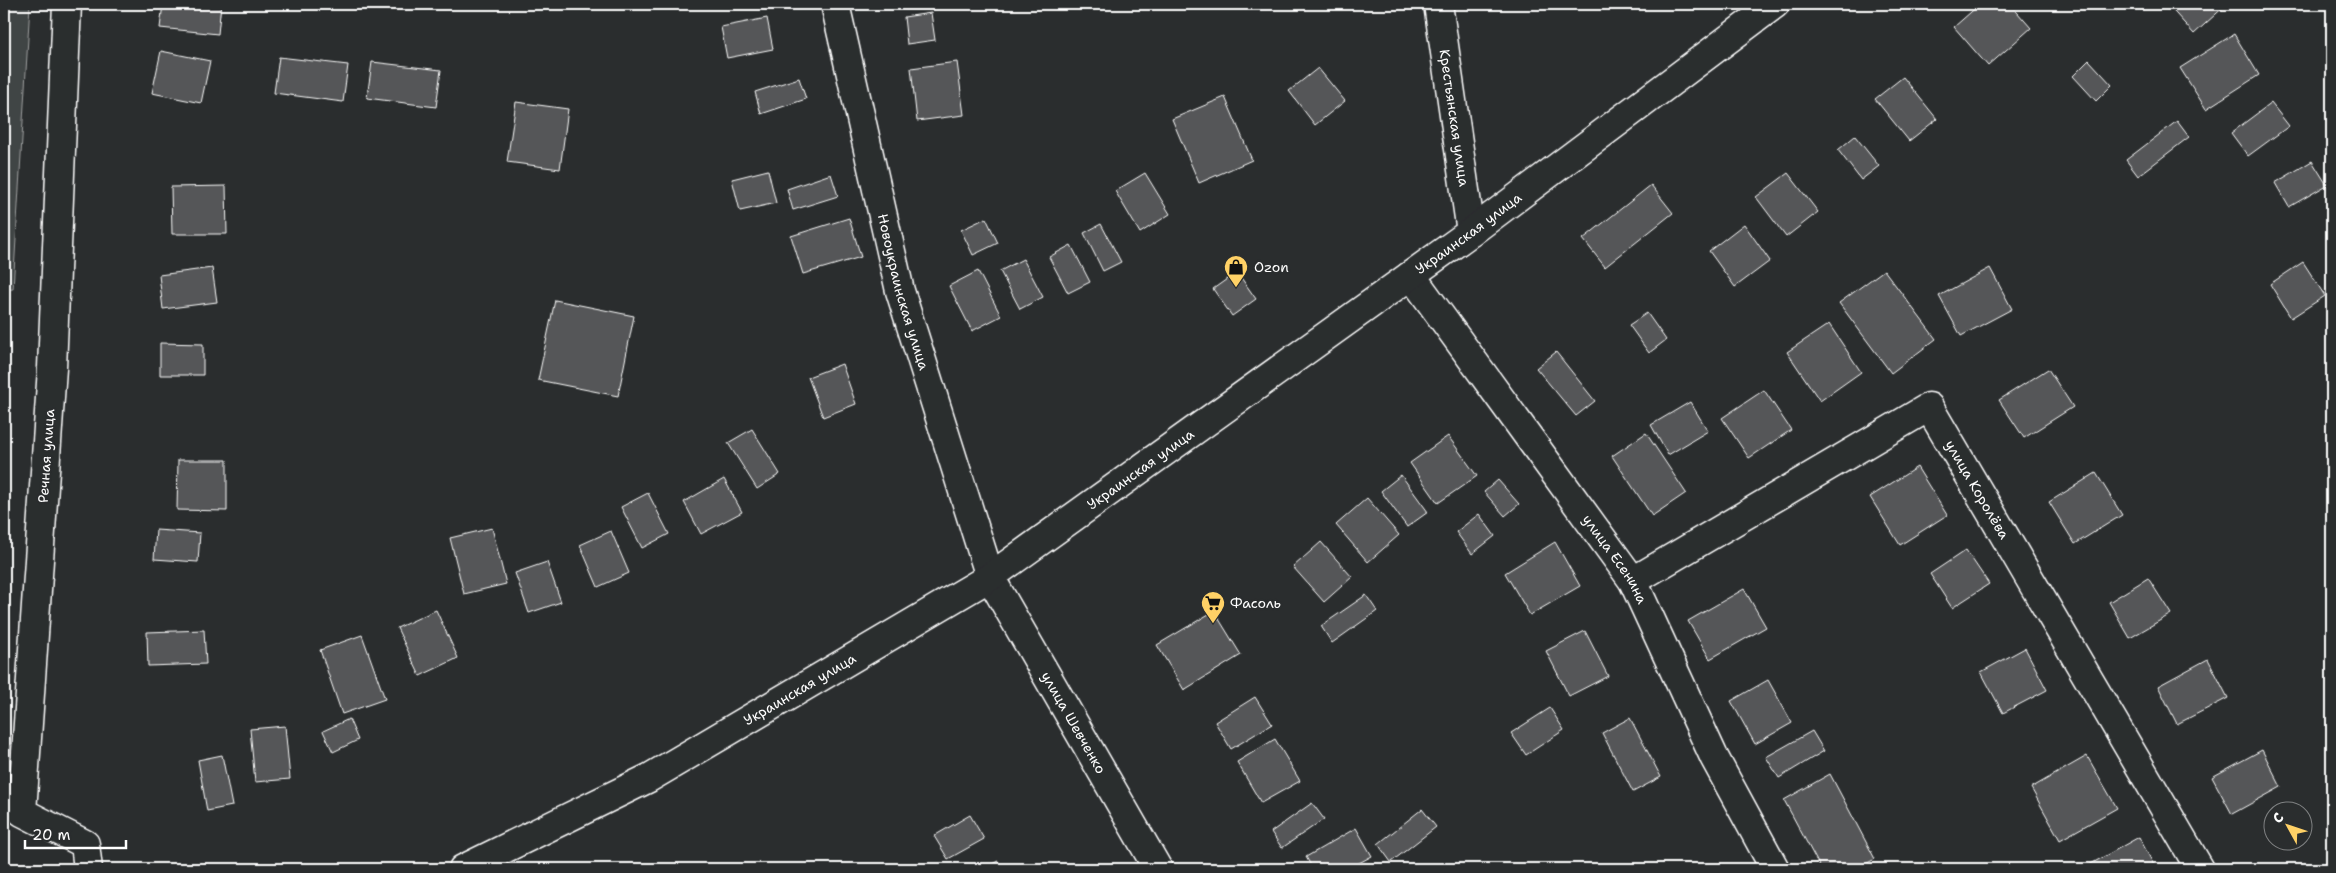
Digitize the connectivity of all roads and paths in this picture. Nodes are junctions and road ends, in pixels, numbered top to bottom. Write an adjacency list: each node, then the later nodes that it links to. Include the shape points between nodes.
1 (67, 4): 9 (street, Речная улица, via 52,368)
2 (835, 4): 7 (street, Новоукраинская улица, via 900,291)
3 (1438, 4): 5 (street, Крестьянская улица)
4 (1776, 4): 5 (street, Украинская улица)
5 (1471, 232): 6 (street, Украинская улица)
6 (1411, 275): 7 (street, Украинская улица); 8 (street, улица Есенина)
7 (990, 576): 11 (street, Украинская улица, via 650,778); 12 (street, улица Шевченко)
8 (1633, 581): 13 (street, улица Есенина, via 1714,757); 14 (street, улица Королёва, via 1929,406)
9 (13, 808): 10 (street, Речная улица, via 85,844)
10 (88, 869)
11 (463, 869)
12 (1158, 869)
13 (1775, 869)
14 (2200, 869)

